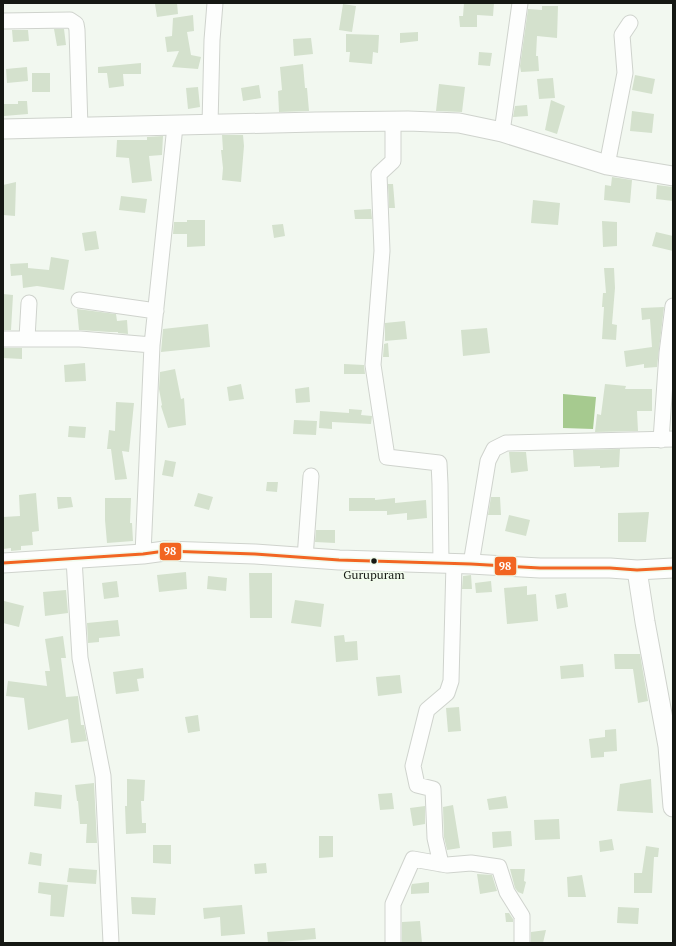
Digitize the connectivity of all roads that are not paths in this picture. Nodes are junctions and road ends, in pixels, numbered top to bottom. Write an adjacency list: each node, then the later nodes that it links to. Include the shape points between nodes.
1 (215, 3): 6 (street)
2 (520, 3): 10 (street)
3 (3, 21): 8 (street, via 70,20 76,24)
4 (630, 23): 11 (street, via 622,35 625,73)
5 (393, 121): 6 (main road); 10 (main road, via 460,123); 26 (street, via 393,161 379,174 382,251 373,365 387,457 439,463 440,484)
6 (210, 125): 7 (main road)
7 (175, 126): 8 (main road); 16 (street)
8 (80, 128): 9 (main road)
9 (3, 129)
10 (502, 132): 11 (main road)
11 (607, 165): 12 (main road)
12 (673, 176)
13 (79, 300): 16 (street)
14 (29, 303): 17 (street)
15 (673, 306): 20 (street, via 667,353)
16 (156, 311): 19 (street)
17 (27, 338): 18 (street); 19 (street, via 80,338)
18 (3, 339)
19 (152, 344): 22 (street)
20 (667, 440): 26 (street, via 506,443 494,449)
21 (311, 476): 23 (street)
22 (143, 554): 23 (main road, via 165,550); 24 (main road)
23 (305, 558): 26 (main road)
24 (74, 559): 25 (main road); 32 (street, via 80,658 103,776)
25 (3, 563)
26 (455, 563): 28 (main road); 31 (street, via 451,681 447,693 427,710 413,766 417,785 433,789 435,838)
27 (673, 568): 28 (main road)
28 (637, 570): 29 (main road, via 668,746)
29 (672, 786): 30 (main road)
30 (673, 807)
31 (441, 864): 33 (street, via 413,859 393,904); 34 (street, via 470,863 499,867 507,892 522,916)
32 (111, 943)
33 (393, 943)
34 (522, 943)

